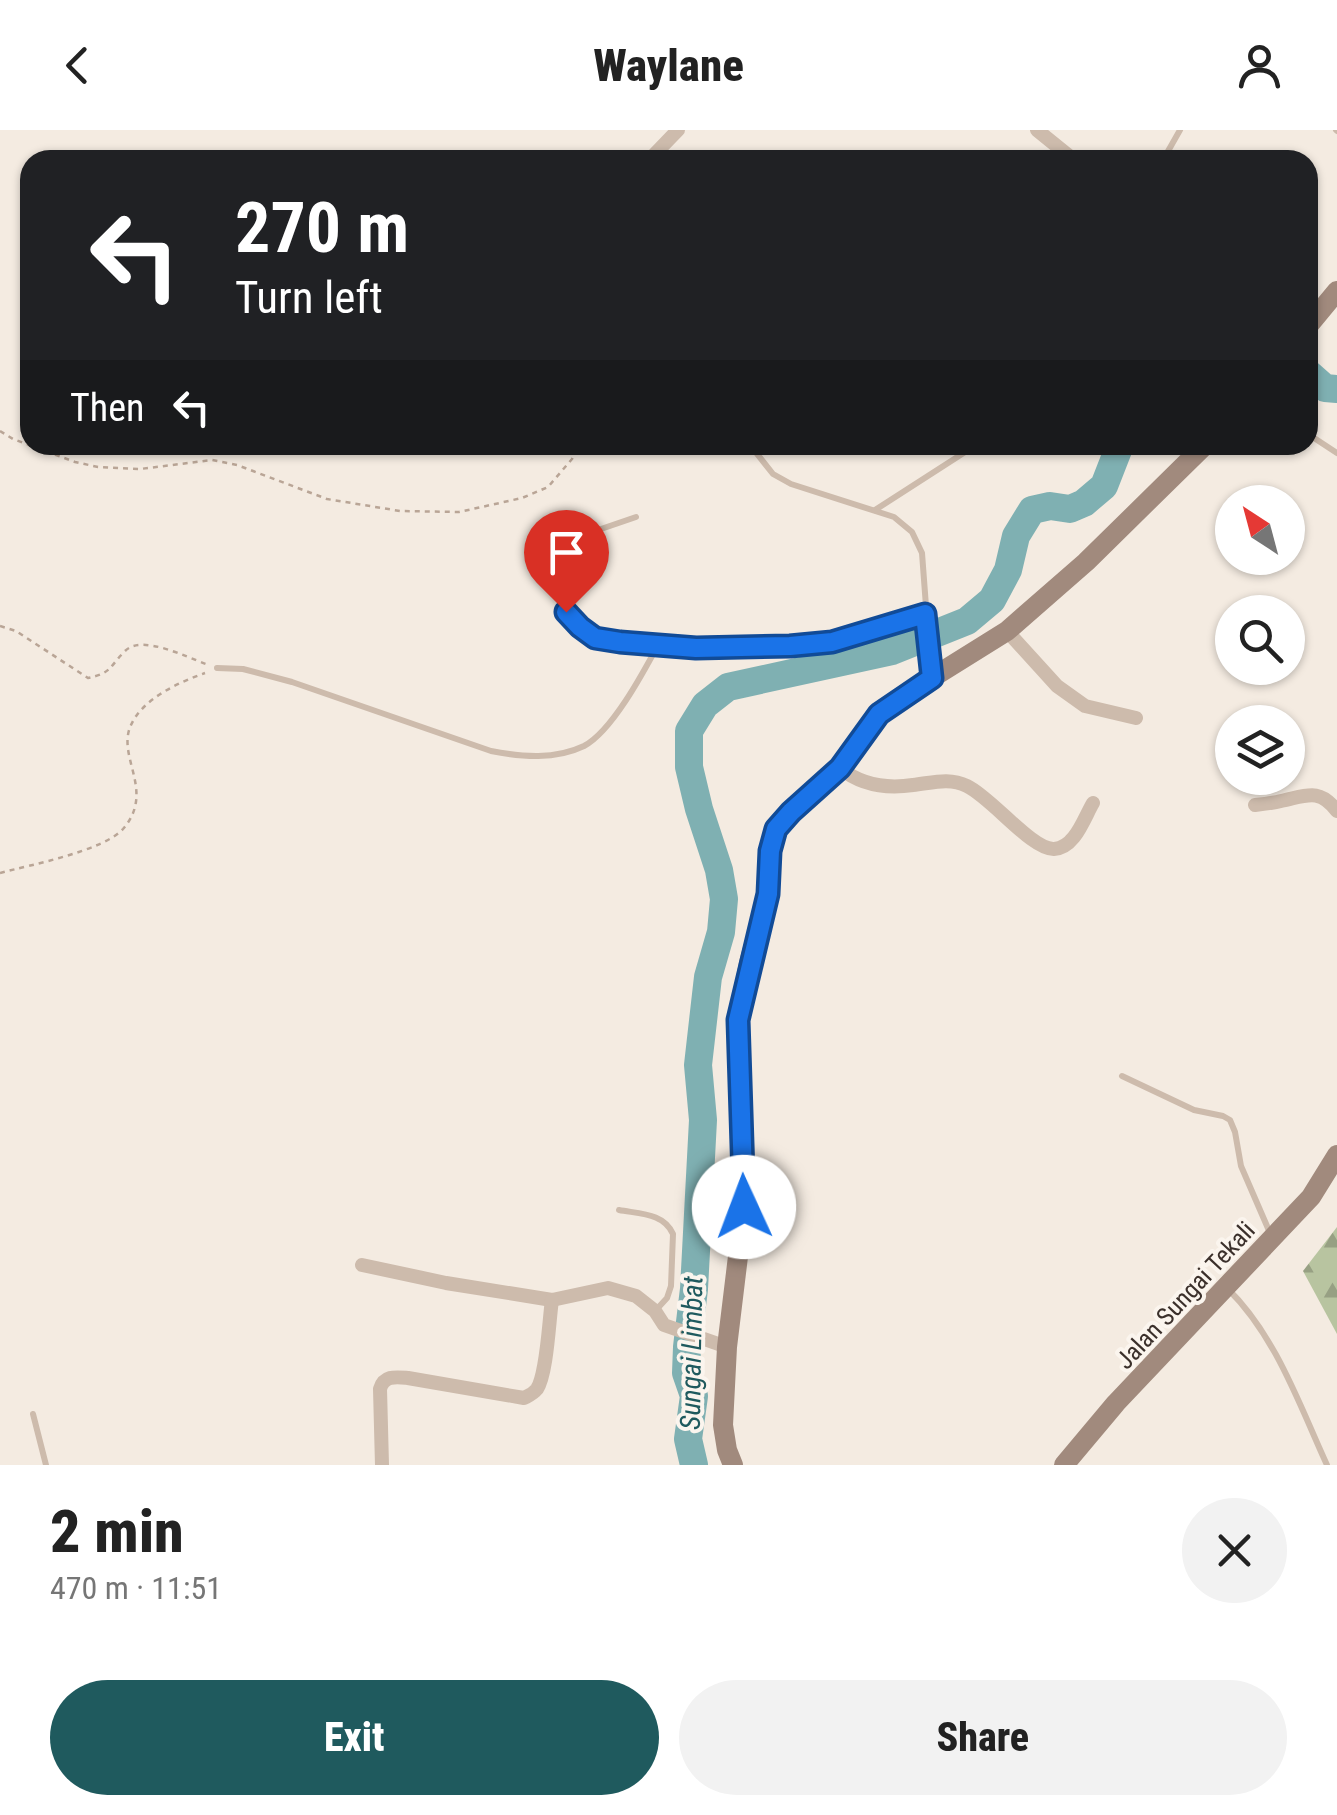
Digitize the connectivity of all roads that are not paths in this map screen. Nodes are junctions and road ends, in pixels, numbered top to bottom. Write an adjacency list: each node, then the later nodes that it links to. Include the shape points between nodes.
1 (678, 130): 3 (street)
2 (1038, 130): 4 (street)
3 (659, 150)
4 (1062, 150)
5 (1337, 291): 6 (street)
6 (1318, 314)
7 (758, 455): 10 (lane, via 791,484)
8 (961, 455): 10 (lane)
9 (1195, 455): 13 (street)
10 (874, 511): 12 (lane, via 912,532 922,552)
11 (636, 517): 14 (lane, via 601,528 552,583 566,612 595,638)
12 (925, 614): 14 (lane, via 832,642); 16 (lane)
13 (1006, 631): 16 (street); 17 (street, via 1071,696)
14 (658, 645): 15 (lane, via 602,732 583,746 548,756 491,752 292,682)
15 (217, 668)
16 (932, 678): 18 (street, via 879,714)
17 (1136, 718)
18 (840, 768): 19 (street, via 874,785 964,784 1051,849 1073,838); 30 (street, via 776,829 770,851 768,894 738,1020 744,1207)
19 (1093, 803)
20 (1255, 806): 21 (street, via 1316,795)
21 (1337, 811)
22 (1122, 1076): 25 (lane, via 1230,1120 1241,1166)
23 (1337, 1155): 25 (street, Jalan Sungai Tekali, via 1311,1197)
24 (619, 1210): 29 (lane, via 661,1218 673,1234 672,1286)
25 (1273, 1238): 27 (street, Jalan Sungai Tekali)
26 (362, 1264): 28 (street)
27 (1226, 1287): 35 (street, Jalan Sungai Tekali); 36 (lane, via 1278,1359)
28 (552, 1300): 29 (street, via 608,1288 636,1296); 33 (street, via 542,1376 531,1395 408,1378 384,1381)
29 (655, 1311): 30 (street, via 664,1325)
30 (728, 1347): 34 (street, via 723,1425)
31 (33, 1414): 32 (lane)
32 (46, 1465)
33 (382, 1465)
34 (733, 1465)
35 (1064, 1465)
36 (1328, 1465)

